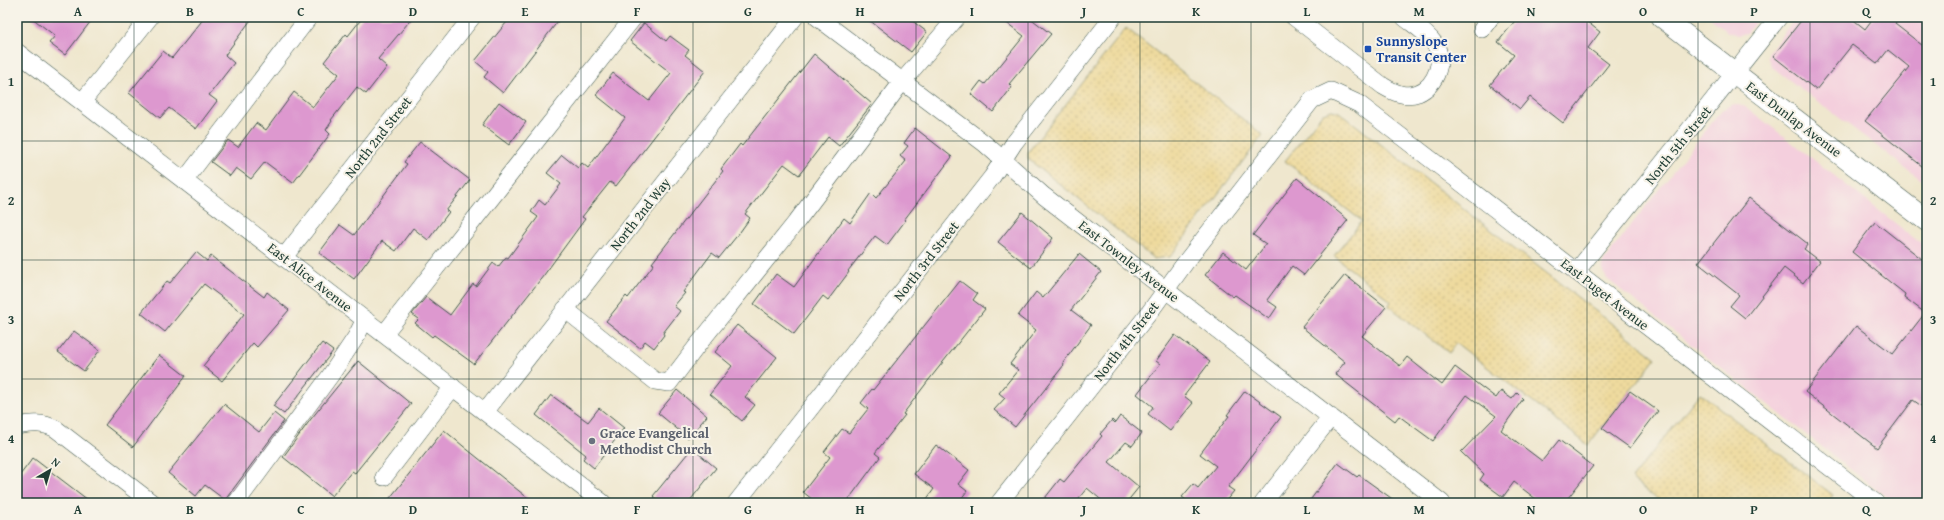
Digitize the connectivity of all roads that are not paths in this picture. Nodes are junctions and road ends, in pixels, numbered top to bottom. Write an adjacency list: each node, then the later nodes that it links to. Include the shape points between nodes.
1 (150, 17): 17 (street)
2 (309, 17): 19 (street)
3 (472, 17): 21 (street, North 2nd Street)
4 (634, 17): 26 (street)
5 (795, 17): 24 (street, North 2nd Way)
6 (817, 17): 15 (street, East Townley Avenue)
7 (957, 17): 15 (street)
8 (1113, 17): 18 (street, North 3rd Street)
9 (1294, 17): 10 (street, via 1382,86 1399,94 1418,93 1433,81 1440,63 1435,44)
10 (1404, 17)
11 (1662, 17): 14 (main road, East Dunlap Avenue)
12 (1779, 17): 14 (street, North 5th Street)
13 (17, 52): 17 (street, East Alice Avenue)
14 (1735, 74): 20 (main road, East Dunlap Avenue); 22 (street, North 5th Street)
15 (902, 82): 18 (street, East Townley Avenue, via 984,143); 24 (street, via 826,184 696,346 669,384 655,381)
16 (1331, 91): 22 (street, East Puget Avenue, via 1359,104); 23 (street, North 4th Street, via 1312,100)
17 (82, 102): 19 (street, East Alice Avenue)
18 (1002, 161): 23 (street, East Townley Avenue); 35 (street, North 3rd Street)
19 (184, 181): 21 (street, East Alice Avenue)
20 (1927, 221)
21 (284, 257): 25 (street, East Alice Avenue)
22 (1576, 272): 39 (street, East Puget Avenue)
23 (1165, 290): 29 (street, East Townley Avenue); 36 (street, North 4th Street)
24 (564, 309): 28 (street, North 2nd Way)
25 (365, 319): 26 (street, East Alice Avenue); 33 (street, via 330,376)
26 (384, 334): 27 (street, East Alice Avenue)
27 (453, 387): 28 (street, East Alice Avenue); 31 (street)
28 (485, 412): 34 (street, East Alice Avenue)
29 (1331, 417): 37 (street); 38 (street, East Townley Avenue)
30 (17, 426): 32 (street, via 36,422 56,429)
31 (384, 477)
32 (152, 503)
33 (236, 503)
34 (602, 503)
35 (736, 503)
36 (999, 503)
37 (1263, 503)
38 (1442, 503)
39 (1876, 503)

